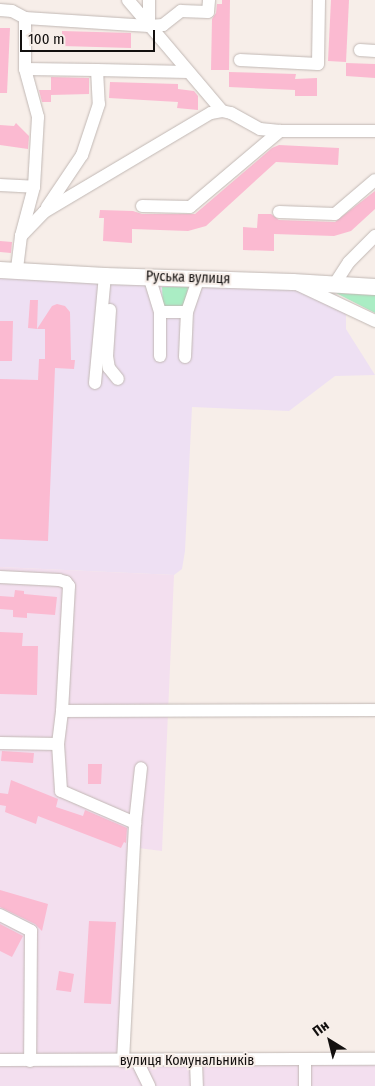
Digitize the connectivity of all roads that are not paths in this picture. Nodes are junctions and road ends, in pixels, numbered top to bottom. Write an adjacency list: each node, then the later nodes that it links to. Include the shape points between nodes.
1 (128, 0): 7 (street)
2 (148, 0): 7 (street)
3 (208, 0): 7 (street, via 208,12 181,11 163,25)
4 (319, 0): 10 (street, via 318,64)
5 (0, 10): 6 (street, via 12,11)
6 (26, 18): 7 (street); 11 (street)
7 (149, 26): 13 (street)
8 (360, 50): 9 (street)
9 (375, 51)
10 (240, 60)
11 (25, 68): 12 (street); 19 (street, via 38,116)
12 (97, 70): 13 (street); 21 (street, via 99,104 82,155)
13 (188, 72): 14 (street)
14 (222, 111): 16 (street, via 260,129); 21 (street, via 194,122)
15 (375, 131): 16 (street)
16 (280, 132): 20 (street, via 190,207)
17 (375, 180): 22 (street, via 335,214)
18 (0, 185): 19 (street)
19 (34, 187): 23 (street)
20 (142, 206)
21 (44, 212): 23 (street)
22 (279, 212)
23 (21, 236): 26 (street)
24 (375, 236): 31 (street, via 349,262)
25 (0, 270): 26 (main road, Руська вулиця)
26 (17, 271): 27 (main road, Руська вулиця)
27 (108, 276): 28 (main road, Руська вулиця); 38 (street, via 107,356 109,368); 39 (street)
28 (149, 276): 29 (main road, Руська вулиця); 33 (street)
29 (199, 278): 30 (main road, Руська вулиця); 34 (street)
30 (293, 282): 31 (main road, Руська вулиця); 35 (street)
31 (334, 285): 32 (main road, Руська вулиця)
32 (375, 287)
33 (160, 312): 34 (street); 36 (street)
34 (187, 312): 37 (street)
35 (375, 321)
36 (160, 356)
37 (185, 357)
38 (118, 379)
39 (95, 384)
40 (0, 577): 42 (street, via 58,580 69,586)
41 (375, 710): 42 (street)
42 (62, 711): 44 (street)
43 (0, 743): 44 (street)
44 (58, 744): 46 (street, via 61,791)
45 (140, 768): 46 (street)
46 (135, 823): 52 (street)
47 (0, 915): 51 (street, via 31,931)
48 (375, 1059): 50 (street, вулиця Комунальників)
49 (0, 1060): 51 (street, вулиця Комунальників)
50 (305, 1060): 54 (street, вулиця Комунальників); 57 (street)
51 (30, 1061): 52 (street, вулиця Комунальників)
52 (123, 1061): 53 (street, вулиця Комунальників)
53 (137, 1061): 54 (street, вулиця Комунальників); 56 (street)
54 (196, 1061): 55 (street)
55 (195, 1084)
56 (149, 1086)
57 (305, 1086)

